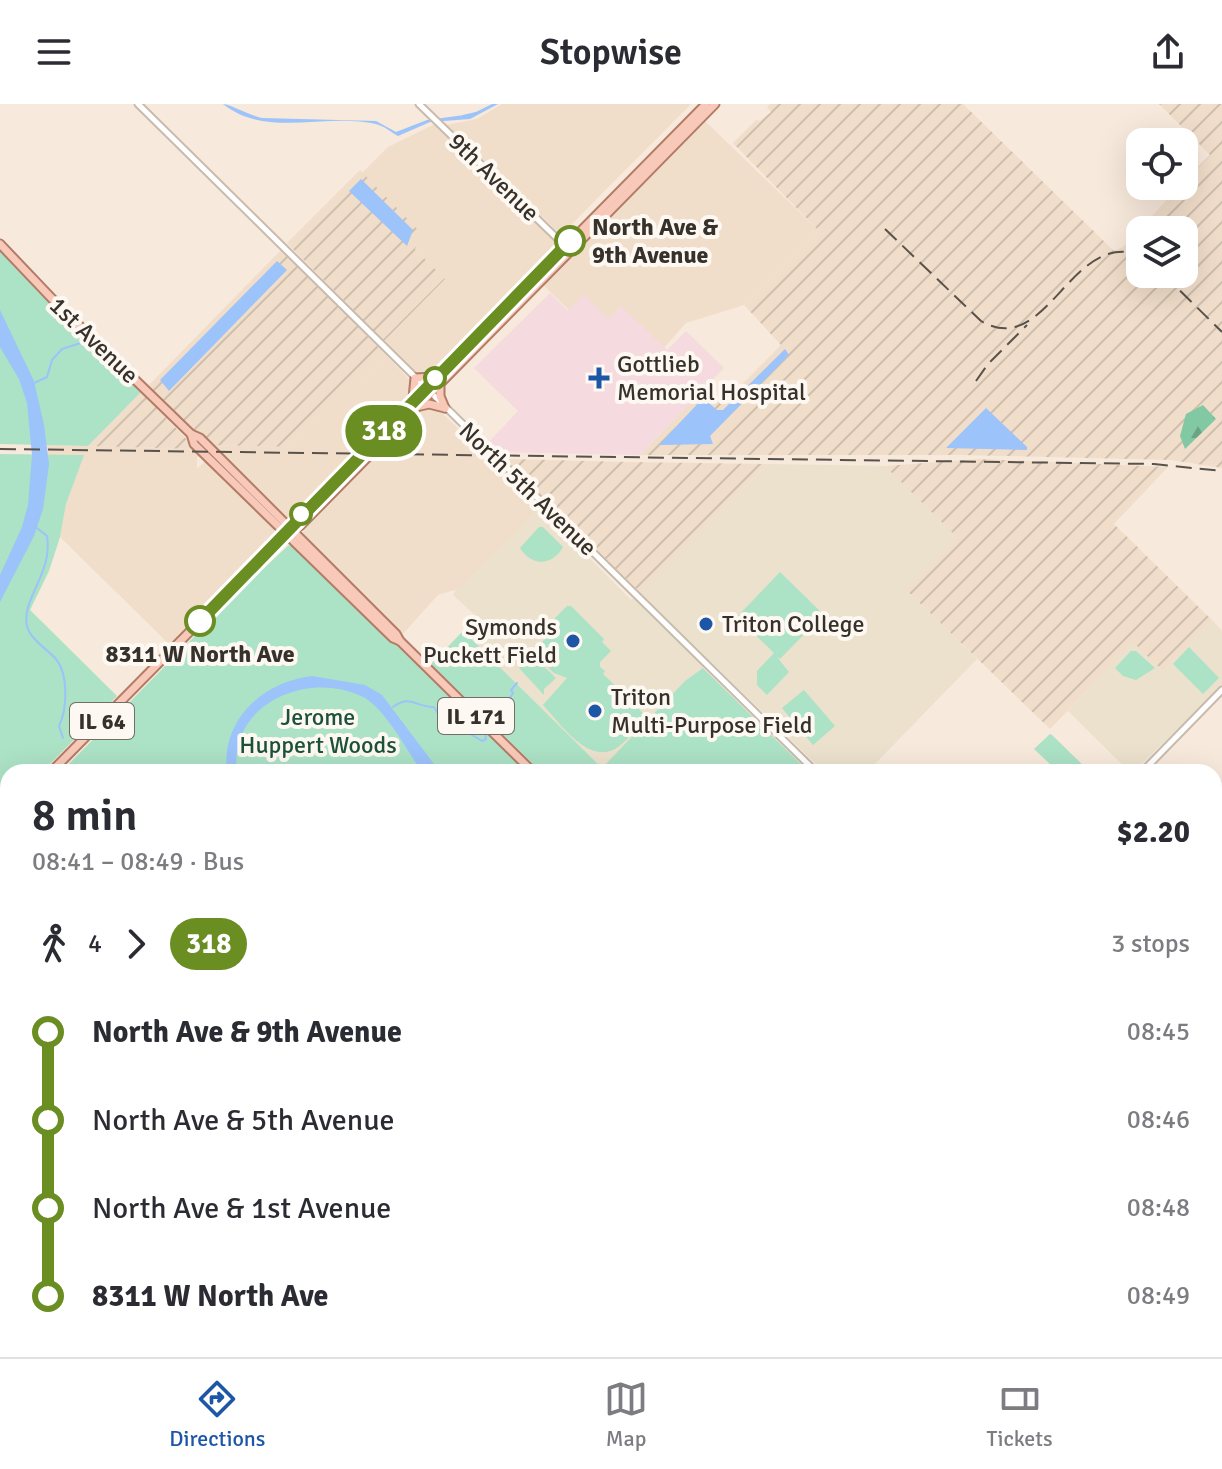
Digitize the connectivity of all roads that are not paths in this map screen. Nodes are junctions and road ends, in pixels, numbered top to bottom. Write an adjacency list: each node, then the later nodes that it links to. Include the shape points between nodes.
1 (138, 104): 8 (street, North 5th Avenue)
2 (419, 104): 6 (street, 9th Avenue)
3 (706, 104): 6 (main road, IL 64)
4 (715, 104): 6 (main road, IL 64)
5 (0, 244): 12 (main road, 1st Avenue / IL 171, via 191,434 194,444)
6 (567, 249): 7 (main road, IL 64)
7 (440, 377): 8 (main road); 9 (main road, IL 64); 11 (main road)
8 (415, 378): 9 (street, North 5th Avenue); 10 (main road)
9 (428, 390): 10 (main road, IL 64); 11 (street, North 5th Avenue)
10 (411, 407): 11 (main road); 12 (main road, IL 64)
11 (445, 408): 16 (street, North 5th Avenue)
12 (289, 532): 14 (main road, IL 64); 15 (main road, IL 171)
13 (1222, 690): 17 (street)
14 (59, 764)
15 (525, 764)
16 (808, 764)
17 (1150, 764)

